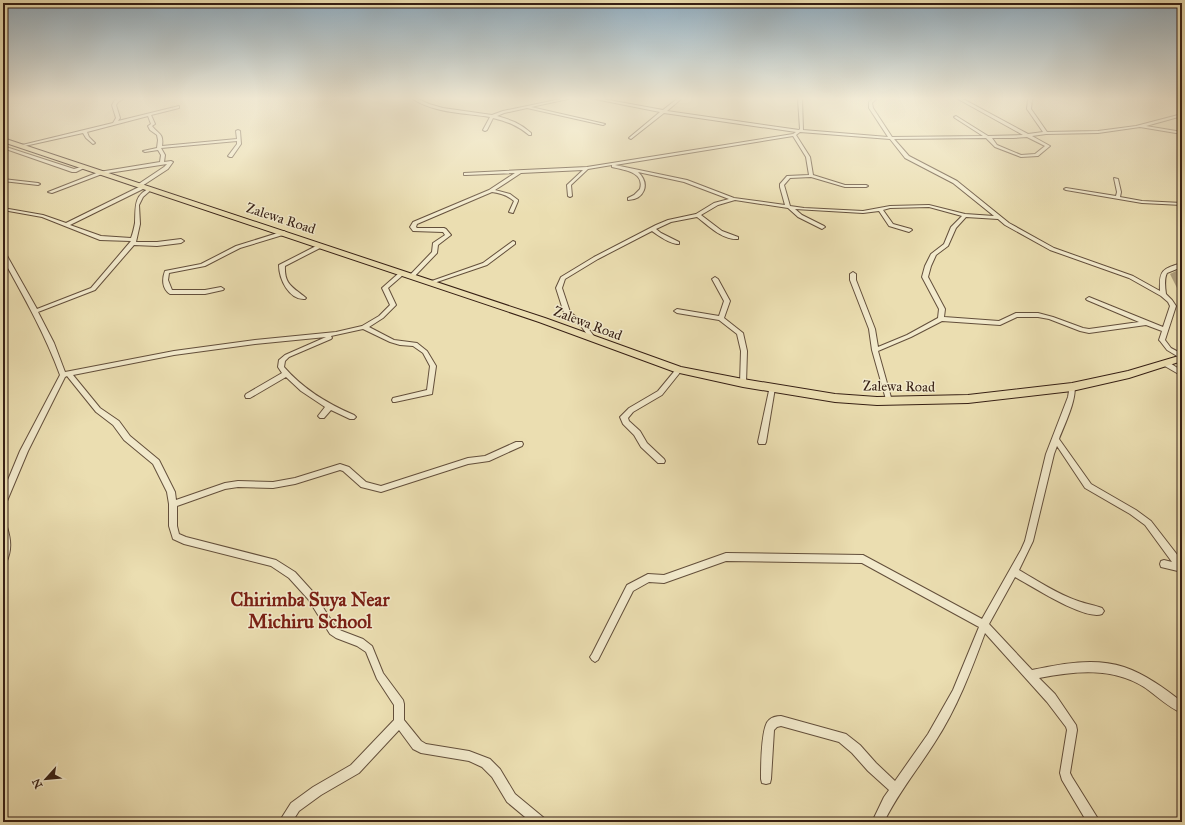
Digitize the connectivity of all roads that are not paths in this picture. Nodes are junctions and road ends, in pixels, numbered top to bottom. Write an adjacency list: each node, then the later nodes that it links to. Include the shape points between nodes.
1 (987, 137): 10 (street, via 996,146 1024,156 1036,155 1048,146)
2 (57, 138): 14 (street)
3 (88, 138): 13 (street)
4 (161, 138): 16 (street)
5 (779, 138): 20 (street)
6 (796, 138): 27 (street, via 808,157)
7 (884, 138): 8 (street)
8 (891, 138): 9 (street); 48 (street, via 907,157 955,182)
9 (939, 138)
10 (1031, 138)
11 (3, 140): 14 (highway, Zalewa Road)
12 (238, 140): 16 (street); 18 (street, via 238,147)
13 (93, 142)
14 (20, 146): 21 (highway, Zalewa Road)
15 (3, 147): 21 (street, via 74,171)
16 (160, 148): 17 (street); 19 (street)
17 (145, 151)
18 (230, 156)
19 (162, 162): 25 (street); 32 (street, via 172,162)
20 (611, 165): 22 (street); 23 (street)
21 (84, 167): 25 (highway, Zalewa Road)
22 (587, 168): 24 (street); 37 (street, via 570,185)
23 (633, 170): 39 (street, via 644,183 641,192); 40 (street, via 685,181)
24 (519, 172): 26 (street); 34 (street)
25 (101, 173): 32 (highway, Zalewa Road); 35 (street)
26 (466, 174)
27 (811, 176): 31 (street, via 845,186); 42 (street, via 789,177 782,185)
28 (1116, 179): 38 (street)
29 (3, 180): 30 (street)
30 (38, 184)
31 (866, 186)
32 (143, 189): 36 (street); 36 (street); 53 (highway, Zalewa Road); 56 (street, via 137,205 137,224)
33 (1066, 189): 38 (street)
34 (491, 191): 45 (street, via 514,198 516,205); 64 (street, via 418,221 414,225 414,229 417,230 444,230 448,235 435,244 435,252)
35 (50, 192)
36 (129, 193): 49 (street)
37 (570, 196)
38 (1118, 197): 41 (street, via 1142,202)
39 (630, 199)
40 (735, 199): 42 (street); 47 (street, via 716,204)
41 (1182, 204)
42 (788, 206): 44 (street, via 863,212); 50 (street, via 800,216)
43 (3, 209): 49 (street, via 43,216)
44 (880, 209): 46 (street, via 929,206); 52 (street, via 891,225)
45 (511, 212)
46 (965, 214): 48 (street); 74 (street, via 954,226 946,245 934,254 925,277 942,309)
47 (698, 215): 51 (street); 54 (street, via 721,233)
48 (1000, 218): 68 (street, via 1052,249 1131,277)
49 (66, 225): 56 (street, via 100,238)
50 (822, 227)
51 (653, 229): 58 (street); 79 (street, via 596,258 563,278 560,283 559,288 568,315 582,325)
52 (909, 230)
53 (284, 234): 59 (highway, Zalewa Road); 67 (street, via 246,244 203,265 167,272 165,280 170,292 205,292)
54 (736, 238)
55 (181, 241): 56 (street, via 157,244)
56 (133, 242): 71 (street, via 93,290)
57 (513, 243): 66 (street, via 485,264)
58 (677, 243)
59 (320, 246): 62 (highway, Zalewa Road); 69 (street, via 282,265 284,281 293,293)
60 (3, 254): 71 (street)
61 (1182, 265): 68 (street, via 1163,274)
62 (401, 274): 64 (highway, Zalewa Road); 76 (street, via 385,288 394,305)
63 (854, 274): 80 (street, via 853,280 872,329)
64 (411, 277): 66 (highway, Zalewa Road)
65 (715, 279): 73 (street, via 728,301)
66 (429, 283): 79 (highway, Zalewa Road)
67 (221, 289)
68 (1163, 295): 77 (street, via 1173,306)
69 (302, 298)
70 (1089, 299): 75 (street)
71 (36, 311): 84 (street)
72 (677, 311): 73 (street)
73 (721, 318): 87 (street, via 742,336)
74 (941, 319): 75 (street, via 1000,323 1016,315 1038,316 1082,330 1114,329); 80 (street)
75 (1145, 323): 77 (street)
76 (364, 327): 78 (street); 91 (street, via 392,341 415,344 425,352 433,366 430,392)
77 (1164, 330): 81 (street, via 1162,340 1169,349)
78 (336, 334): 84 (street, via 174,353); 85 (street, via 282,360 281,367)
79 (593, 339): 83 (highway, Zalewa Road)
80 (875, 350): 92 (street)
81 (1182, 357): 82 (highway, Zalewa Road)
82 (1165, 363): 86 (street); 88 (highway, Zalewa Road)
83 (679, 370): 87 (highway, Zalewa Road); 99 (street, via 660,393 624,417 638,433 644,445)
84 (66, 374): 100 (street, via 24,451); 101 (street, via 98,410 116,423 127,438 153,458 168,485)
85 (286, 374): 90 (street); 93 (street)
86 (1182, 374)
87 (743, 383): 89 (highway, Zalewa Road)
88 (1072, 387): 92 (highway, Zalewa Road, via 968,399); 96 (street, via 1071,397)
89 (772, 388): 92 (highway, Zalewa Road, via 835,398); 97 (street)
90 (248, 396)
91 (395, 400)
92 (889, 401)
93 (330, 406): 94 (street); 95 (street)
94 (322, 416)
95 (352, 417)
96 (1055, 438): 105 (street, via 1088,486 1148,523); 106 (street, via 1029,541)
97 (762, 442)
98 (519, 444): 101 (street, via 486,458 468,461 380,488 364,485 340,467 273,485 225,486)
99 (661, 461)
100 (3, 501)
101 (173, 504): 112 (street, via 173,526 176,536 283,568 311,596 334,631 366,645 380,676 399,704)
102 (3, 527): 103 (street, via 7,540)
103 (3, 560)
104 (1164, 564): 105 (street)
105 (1182, 567)
106 (1013, 571): 107 (street, via 1075,605); 108 (street)
107 (1099, 611)
108 (984, 624): 109 (street, via 863,559 726,557 664,579 648,578 636,583 630,588); 110 (street); 114 (street, via 957,693 932,738)
109 (595, 657)
110 (1030, 675): 111 (street, via 1062,668 1087,667 1122,671 1137,677); 118 (street, via 1071,725 1065,773)
111 (1182, 708)
112 (399, 722): 115 (street, via 355,769 295,807); 116 (street, via 414,741 425,749 457,753 486,763 496,773 511,798)
113 (766, 779): 114 (street, via 769,730 775,721 781,721 842,738)
114 (896, 789): 117 (street, via 882,810)
115 (285, 822)
116 (540, 822)
117 (878, 822)
118 (1094, 822)

